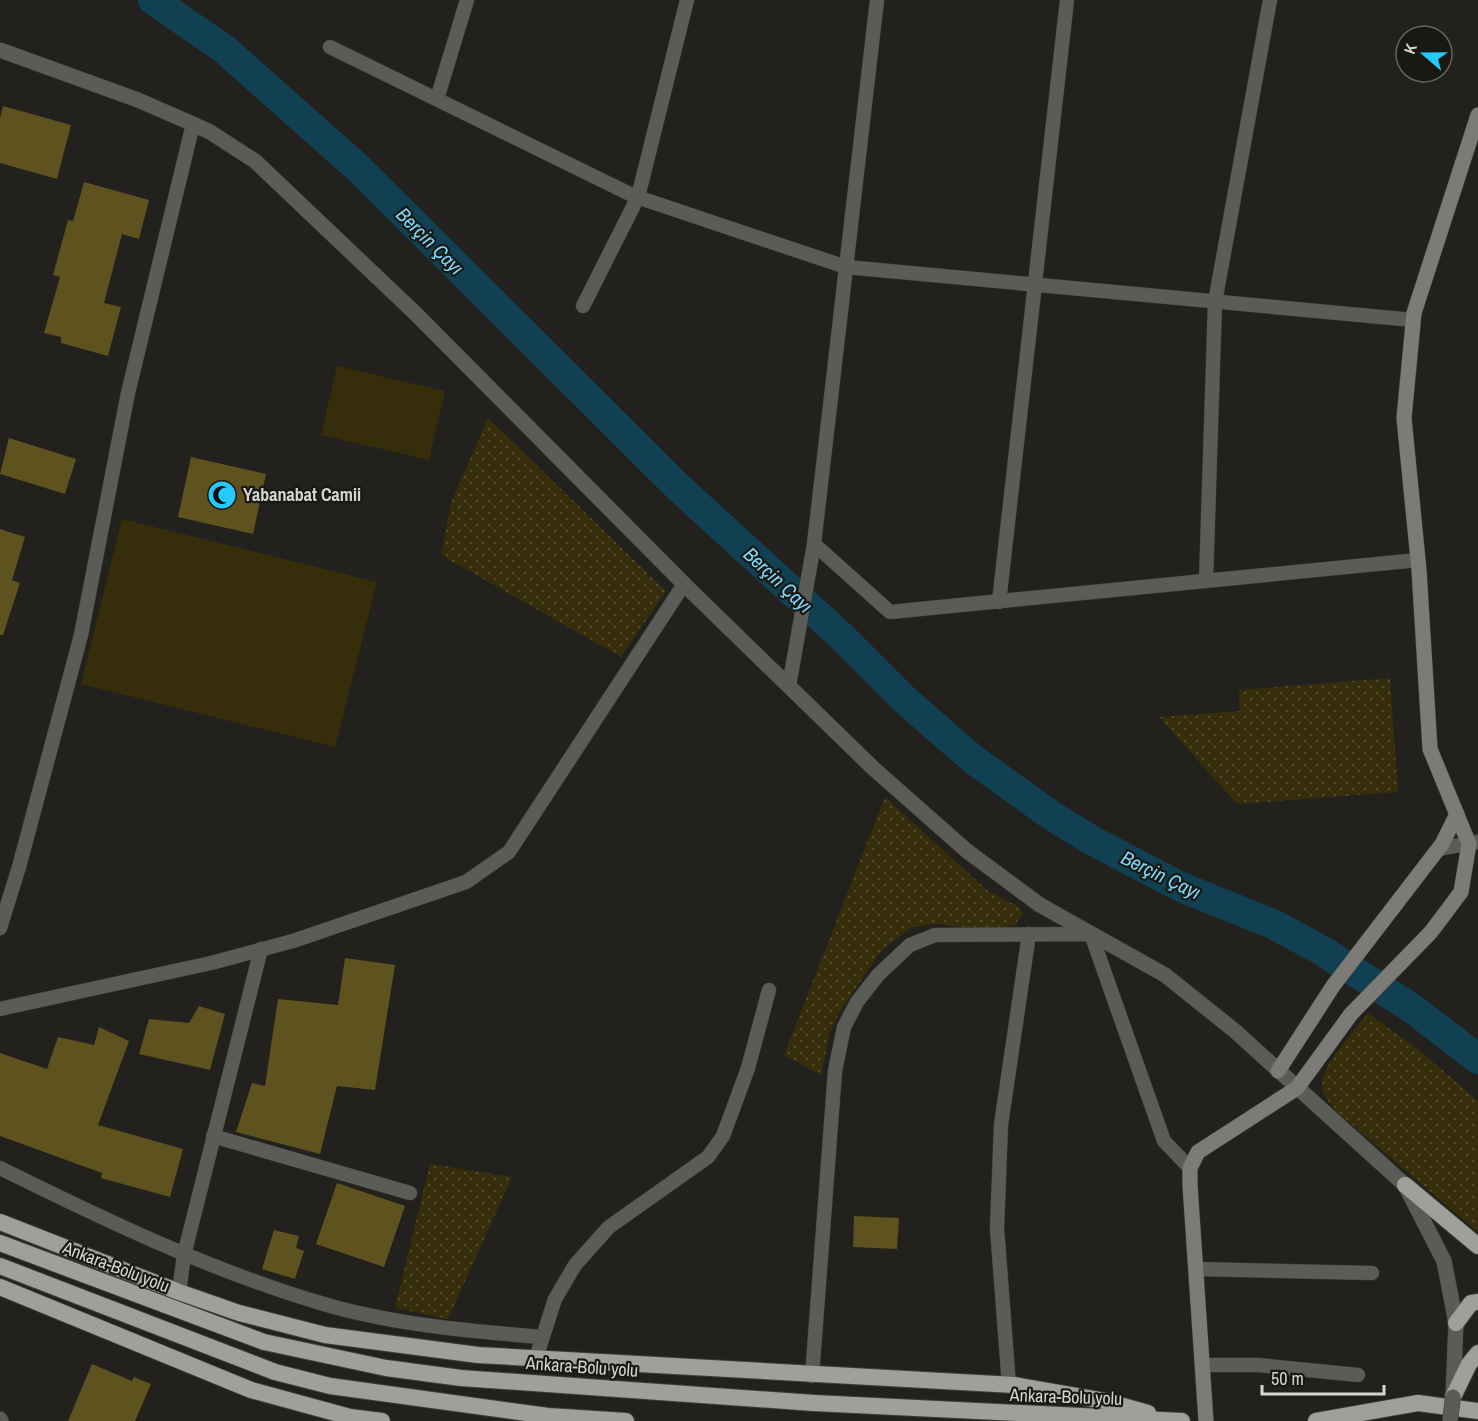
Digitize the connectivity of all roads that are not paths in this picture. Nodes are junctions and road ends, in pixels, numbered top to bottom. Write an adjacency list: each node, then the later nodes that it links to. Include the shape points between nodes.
1 (466, 0): 8 (street)
2 (687, 0): 11 (street)
3 (877, 0): 12 (street)
4 (1067, 0): 13 (street)
5 (1270, 0): 14 (street)
6 (330, 47): 8 (street)
7 (0, 50): 10 (street)
8 (437, 99): 11 (street)
9 (1478, 115): 16 (main road)
10 (193, 124): 20 (street, via 255,161 416,314); 26 (street, via 128,393 81,635)
11 (638, 197): 12 (street); 15 (street)
12 (846, 267): 13 (street); 17 (street)
13 (1035, 285): 14 (street); 21 (street)
14 (1215, 302): 16 (street); 19 (street)
15 (583, 306)
16 (1413, 320): 18 (main road, via 1404,418)
17 (813, 549): 21 (street, via 890,612); 22 (street)
18 (1418, 560): 19 (street); 23 (main road, via 1430,749)
19 (1206, 581): 21 (street)
20 (684, 584): 22 (street); 29 (street, via 509,852 466,882)
21 (999, 602)
22 (790, 680): 28 (street, via 873,768 967,851 1040,905)
23 (1457, 814): 24 (main road); 25 (main road)
24 (1474, 844): 25 (street); 33 (main road, via 1461,892 1431,932 1351,1014)
25 (1438, 849): 32 (main road, via 1333,987)
26 (0, 928)
27 (1029, 934): 28 (street); 55 (street, via 935,935 910,945 857,1002 844,1027 835,1071); 56 (street, via 1001,1125 997,1216)
28 (1091, 934): 32 (street, via 1165,975); 36 (street, via 1164,1141)
29 (261, 949): 31 (street); 34 (street)
30 (769, 990): 50 (street, via 748,1068 723,1136 708,1157 609,1227 574,1265 555,1299)
31 (0, 1009)
32 (1278, 1071): 33 (street)
33 (1297, 1088): 36 (main road, via 1198,1152); 37 (street)
34 (213, 1136): 38 (street); 42 (street)
35 (0, 1168): 42 (street)
36 (1190, 1168): 44 (main road)
37 (1405, 1185): 41 (highway); 49 (street, via 1444,1261)
38 (410, 1192)
39 (0, 1222): 47 (highway)
40 (0, 1244): 62 (highway, Ankara-Bolu yolu, via 264,1342 386,1368 461,1378 814,1403)
41 (1478, 1245)
42 (184, 1255): 47 (street); 50 (street, via 319,1303 456,1331)
43 (0, 1266): 61 (highway, via 265,1368 330,1386 548,1416)
44 (1197, 1269): 45 (street); 53 (main road)
45 (1372, 1273)
46 (0, 1287): 59 (highway, via 251,1390)
47 (179, 1292): 52 (highway, via 239,1313 325,1335 478,1355)
48 (1478, 1302): 49 (highway, via 1471,1303)
49 (1456, 1323): 57 (street)
50 (542, 1337): 52 (street)
51 (1478, 1353): 57 (highway)
52 (536, 1358): 55 (highway)
53 (1202, 1365): 54 (street, via 1258,1365); 63 (main road)
54 (1358, 1375)
55 (812, 1376): 56 (highway)
56 (1009, 1385): 62 (highway, via 1105,1401)
57 (1453, 1397): 65 (street, bridge)
58 (1478, 1411): 64 (highway, via 1418,1403)
59 (351, 1419): 60 (highway)
60 (381, 1421)
61 (626, 1421)
62 (1177, 1421)
63 (1206, 1421)
64 (1316, 1421)
65 (1450, 1421)

